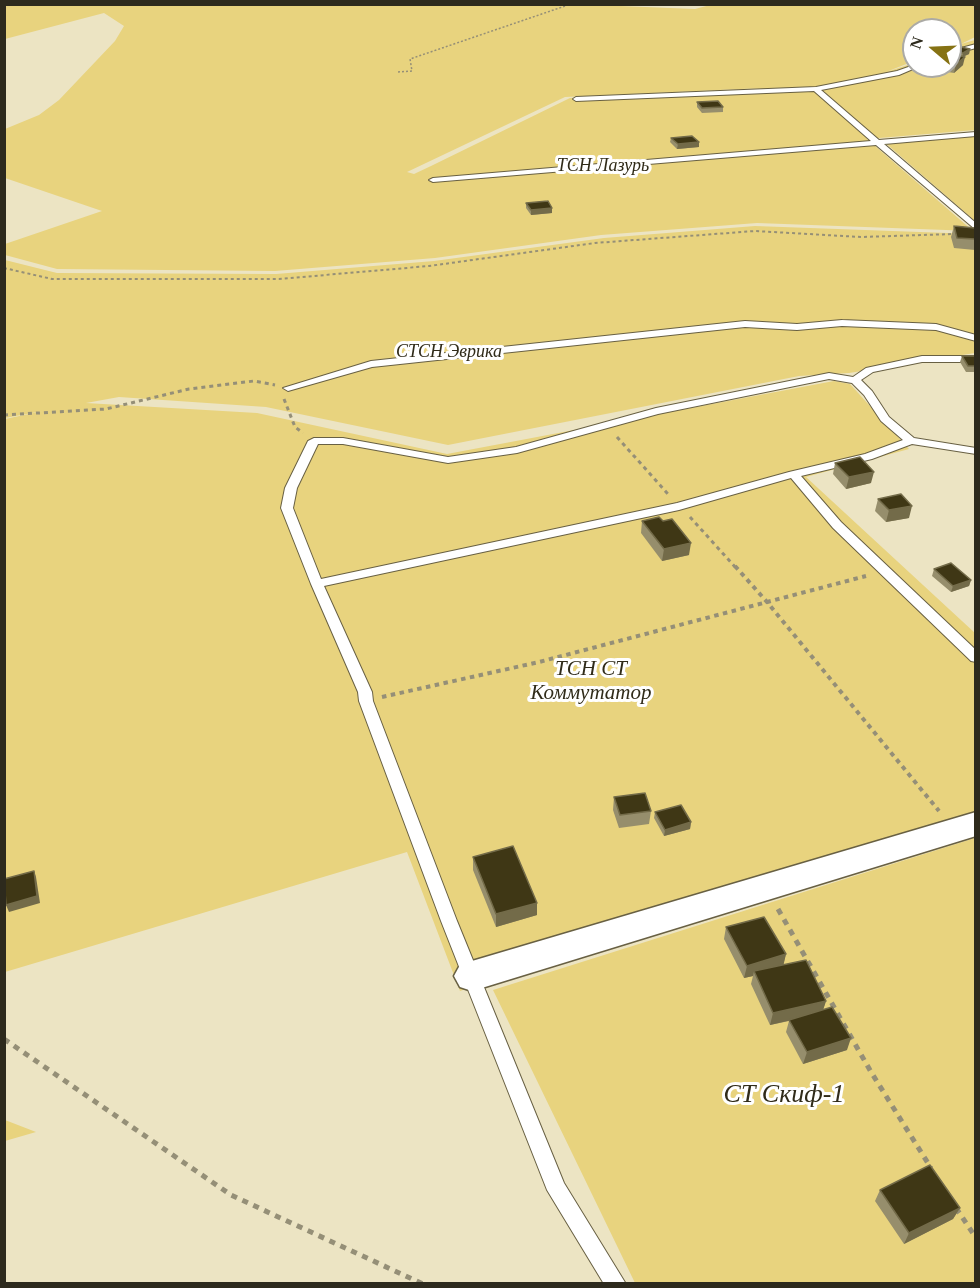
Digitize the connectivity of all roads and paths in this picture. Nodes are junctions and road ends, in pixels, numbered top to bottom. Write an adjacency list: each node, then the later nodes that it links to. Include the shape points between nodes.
1 (571, 4): 3 (path, via 410,59 412,71)
2 (902, 71): 4 (lane)
3 (398, 72)
4 (816, 89): 5 (lane); 7 (lane)
5 (576, 99)
6 (975, 134): 7 (lane)
7 (878, 143): 8 (lane); 9 (lane)
8 (433, 180)
9 (975, 228)
10 (958, 234): 11 (path, via 861,237 755,231 595,243 429,266 279,279 52,279)
11 (4, 268)
12 (975, 338): 15 (lane, via 936,327 745,324 372,364)
13 (975, 359): 14 (lane, via 922,359 870,370)
14 (855, 380): 17 (lane, via 830,376); 19 (lane, via 885,419)
15 (288, 387): 16 (path, via 254,381 189,389 105,410); 18 (path, via 284,398 295,427)
16 (4, 415)
17 (606, 425): 18 (lane, via 517,450 448,460 342,441); 22 (path)
18 (314, 441): 24 (lane, via 291,488 287,508)
19 (911, 441): 20 (lane); 21 (lane, via 868,457)
20 (975, 451)
21 (793, 474): 22 (lane); 23 (lane, via 837,525)
22 (679, 506): 24 (lane); 25 (path)
23 (885, 571): 25 (path); 26 (lane)
24 (317, 584): 27 (lane)
25 (767, 602): 27 (path, via 539,662); 28 (path)
26 (975, 658)
27 (366, 701): 30 (lane)
28 (965, 827): 29 (street)
29 (765, 887): 30 (street); 32 (path)
30 (472, 976): 36 (lane, via 557,1190)
31 (4, 1039): 35 (path, via 231,1194)
32 (932, 1170)
33 (951, 1199): 34 (path)
34 (975, 1238)
35 (423, 1284)
36 (616, 1284)

